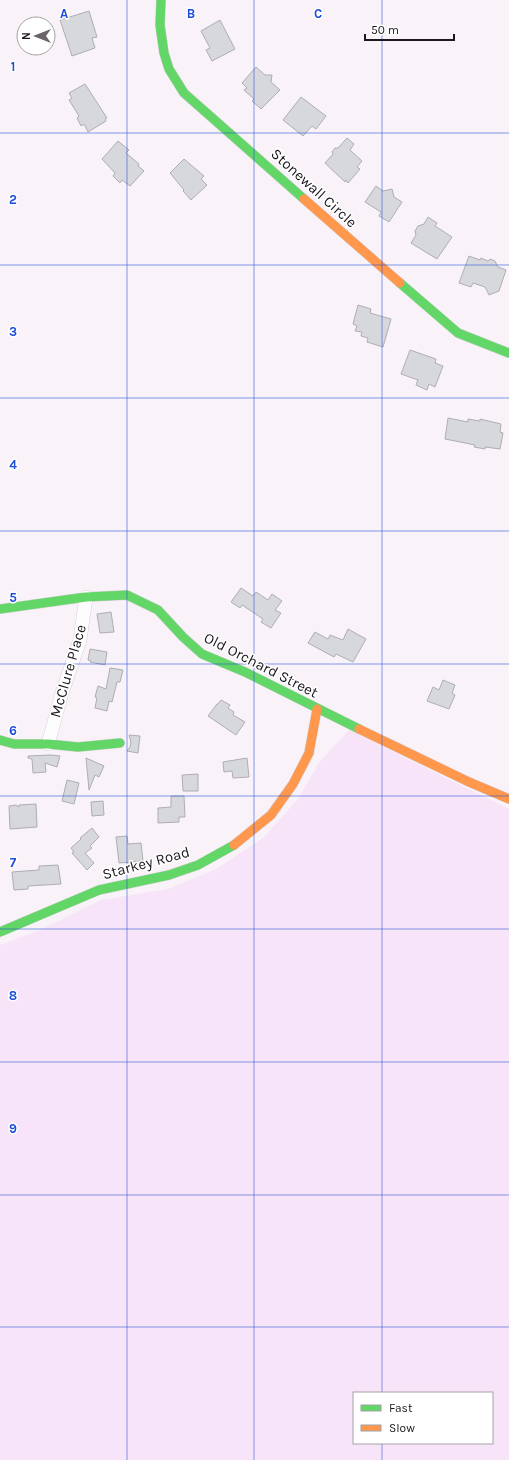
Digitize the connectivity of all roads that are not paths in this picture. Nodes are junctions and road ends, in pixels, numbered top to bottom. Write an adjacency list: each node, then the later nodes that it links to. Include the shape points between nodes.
1 (161, 0): 2 (street, Stonewall Circle, via 159,10 162,45 168,68 184,93 458,333)
2 (509, 353)
3 (86, 597): 4 (street, Old Orchard Street); 5 (street, Old Orchard Street, via 127,594 158,610 202,654 245,672); 8 (street, McClure Place, via 80,640)
4 (0, 609)
5 (317, 709): 9 (street, Old Orchard Street); 10 (street, Starkey Road, via 309,752 293,784 271,815 233,846 198,865 170,875 99,890)
6 (0, 740): 8 (street, via 14,744)
7 (120, 743): 8 (street, via 78,747)
8 (48, 744)
9 (509, 799)
10 (0, 932)

